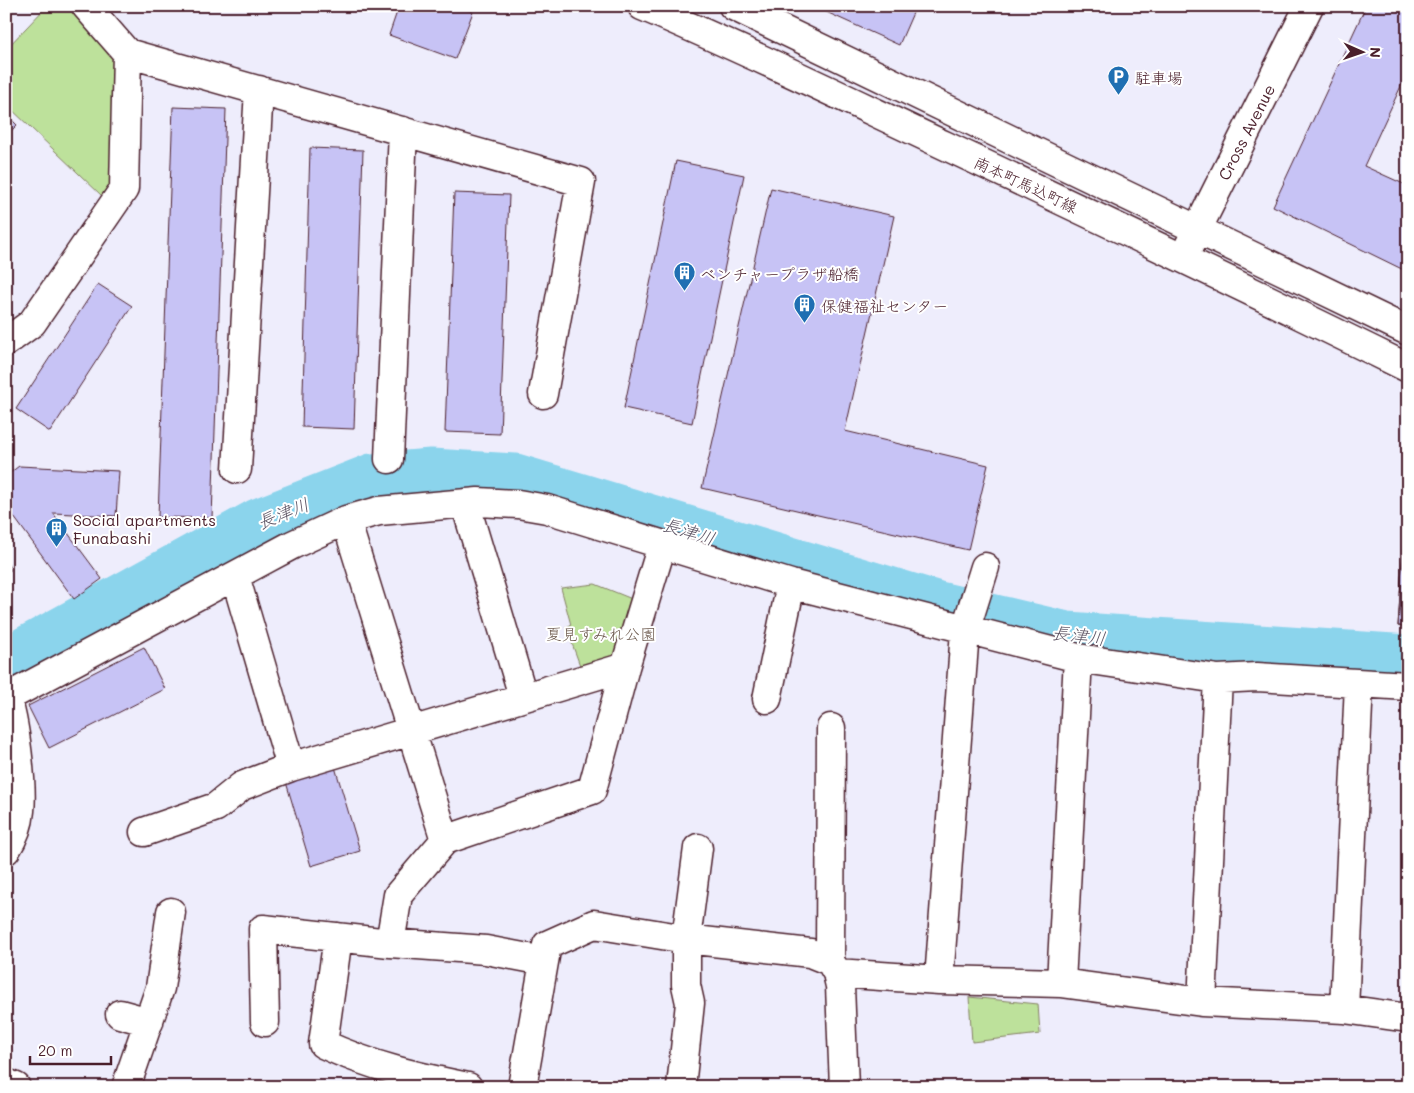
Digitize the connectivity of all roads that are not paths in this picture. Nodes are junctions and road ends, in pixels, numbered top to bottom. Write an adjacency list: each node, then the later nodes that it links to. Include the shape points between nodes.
1 (86, 6): 7 (street)
2 (642, 6): 6 (street, 南本町馬込町線)
3 (721, 6): 6 (street)
4 (733, 6): 10 (street, 南本町馬込町線)
5 (1309, 6): 10 (street, Cross Avenue)
6 (708, 34): 11 (street, 南本町馬込町線)
7 (127, 53): 8 (street); 13 (street, via 124,189 32,323)
8 (260, 90): 9 (street); 17 (street)
9 (403, 132): 15 (street, via 581,182); 16 (street)
10 (1197, 230): 11 (street, Cross Avenue); 12 (street, 南本町馬込町線)
11 (1183, 258): 14 (street, 南本町馬込町線)
12 (1408, 331)
13 (6, 342)
14 (1408, 368)
15 (543, 394)
16 (389, 459)
17 (237, 469)
18 (465, 503): 19 (street, via 379,511); 20 (street, via 518,504 547,509); 30 (street)
19 (346, 520): 22 (street); 34 (street)
20 (662, 545): 23 (street); 26 (street)
21 (985, 567): 24 (street)
22 (235, 576): 31 (street); 35 (street)
23 (791, 584): 24 (street); 32 (street)
24 (965, 630): 25 (street); 46 (street)
25 (1078, 658): 27 (street); 47 (street)
26 (625, 667): 30 (street); 37 (street, via 592,790)
27 (1218, 679): 28 (street, via 1257,677); 48 (street)
28 (1360, 684): 29 (street); 49 (street)
29 (1408, 686)
30 (522, 696): 34 (street)
31 (7, 697): 39 (street, via 19,768 20,811 12,841)
32 (767, 699)
33 (831, 728): 45 (street)
34 (413, 730): 35 (street); 37 (street)
35 (291, 767): 36 (street, via 242,786 216,807)
36 (144, 832)
37 (445, 840): 43 (street, via 398,895)
38 (698, 848): 42 (street)
39 (6, 850)
40 (171, 912): 52 (street, via 160,988)
41 (338, 937): 43 (street); 53 (street, via 263,929); 58 (street, via 323,1044 399,1073)
42 (686, 939): 44 (street, via 594,924 547,944); 45 (street, via 810,953); 55 (street, via 686,986 690,1003)
43 (390, 943): 44 (street, via 486,950)
44 (544, 961): 59 (street)
45 (833, 967): 46 (street); 60 (street, via 840,986)
46 (939, 980): 47 (street)
47 (1061, 983): 48 (street)
48 (1202, 1002): 49 (street)
49 (1344, 1009): 51 (street)
50 (120, 1014): 52 (street)
51 (1408, 1018)
52 (149, 1022): 57 (street)
53 (265, 1022)
54 (6, 1083): 56 (street)
55 (685, 1086)
56 (16, 1087)
57 (126, 1087)
58 (468, 1087)
59 (522, 1087)
60 (844, 1087)

